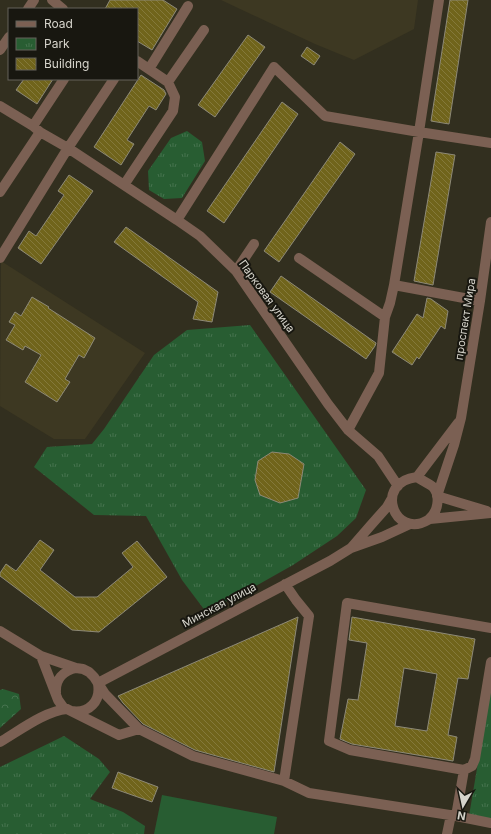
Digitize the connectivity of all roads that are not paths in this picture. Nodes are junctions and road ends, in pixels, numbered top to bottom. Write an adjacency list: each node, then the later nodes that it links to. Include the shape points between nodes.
1 (52, 0): 4 (street)
2 (439, 0): 15 (street)
3 (188, 6): 9 (street)
4 (62, 8)
5 (204, 30): 12 (street)
6 (8, 38): 7 (street)
7 (0, 50)
8 (138, 62): 9 (street)
9 (149, 69): 12 (street)
10 (63, 80): 14 (street)
11 (113, 80): 17 (street)
12 (168, 82): 18 (street, via 175,97 173,112)
13 (0, 106): 14 (street, Парковая улица)
14 (36, 129): 17 (street, Парковая улица); 19 (street)
15 (419, 132): 16 (street); 20 (street, via 325,116 274,67); 26 (street)
16 (491, 143)
17 (68, 148): 18 (street, Парковая улица); 23 (street)
18 (124, 185): 20 (street, Парковая улица)
19 (0, 192)
20 (178, 220): 25 (street, Парковая улица, via 200,236)
21 (491, 222): 27 (street, проспект Мира)
22 (254, 244): 25 (street)
23 (0, 258)
24 (299, 258): 28 (street)
25 (236, 271): 30 (street, Парковая улица)
26 (394, 285): 27 (street); 28 (street)
27 (480, 301): 29 (street, проспект Мира)
28 (385, 317): 30 (street, via 379,373)
29 (461, 418): 31 (street, проспект Мира); 33 (street, проспект Мира)
30 (348, 430): 32 (street, Парковая улица, via 378,456)
31 (417, 478): 32 (street, via 403,481); 33 (street, via 433,487)
32 (398, 486): 34 (street)
33 (438, 496): 35 (street); 36 (street, via 438,506)
34 (391, 500): 37 (street, via 394,512 402,521); 38 (street, Минская улица, via 388,507)
35 (491, 512): 36 (street)
36 (430, 519): 37 (street, via 421,524)
37 (410, 524): 38 (street, Минская улица)
38 (351, 548): 39 (street, Минская улица)
39 (285, 584): 45 (street, Минская улица); 52 (street, via 309,616)
40 (491, 628): 51 (street, via 347,603 329,741 350,750)
41 (0, 631): 42 (street)
42 (41, 656): 44 (street); 46 (street)
43 (491, 662): 51 (street, via 475,759 472,766)
44 (76, 668): 45 (street, via 89,672); 46 (street, via 61,676 55,691)
45 (98, 683): 47 (street, via 98,696 90,708 76,712); 49 (street, via 105,694)
46 (57, 698): 47 (street); 48 (street, via 53,707)
47 (68, 710): 48 (street, via 57,710); 49 (street, via 119,735)
48 (38, 719): 50 (street)
49 (139, 729): 52 (street, via 193,756)
50 (0, 742)
51 (464, 770): 53 (street)
52 (284, 781): 53 (street, via 309,793)
53 (453, 816): 54 (street); 55 (street)
54 (491, 823)
55 (447, 834)

